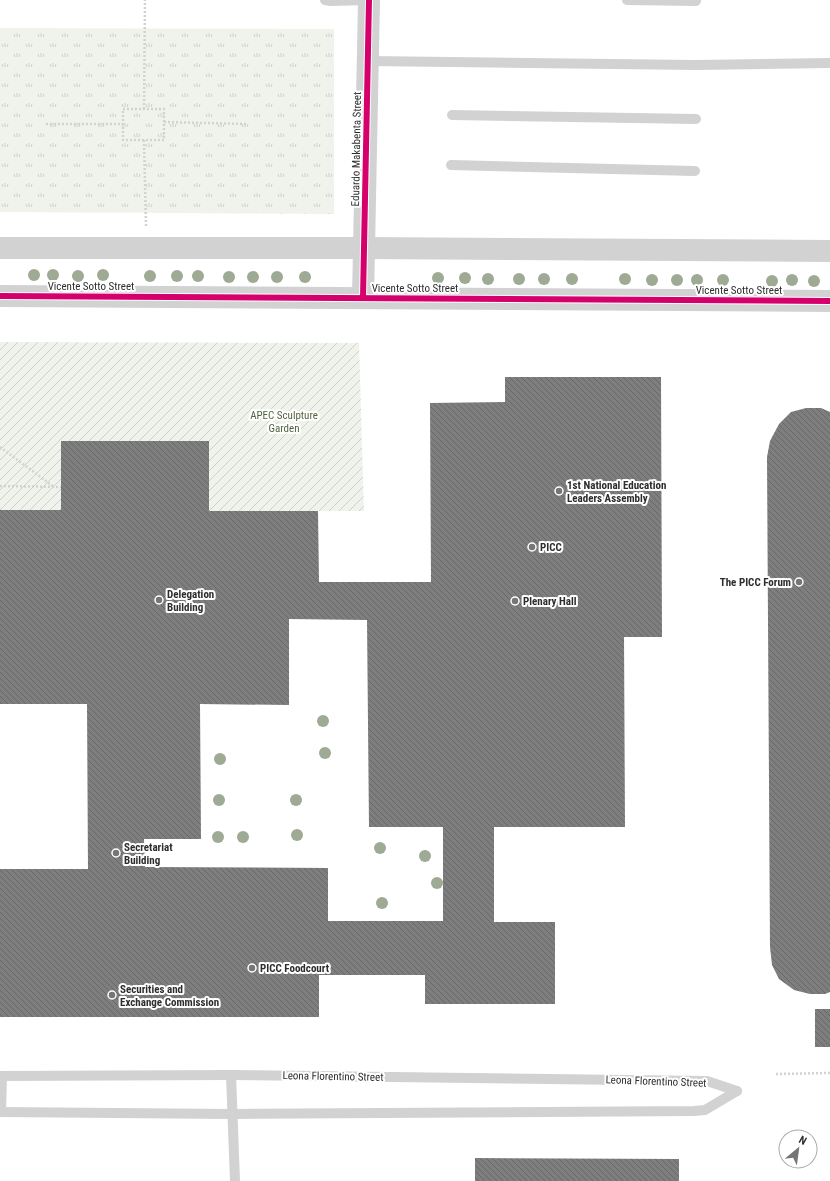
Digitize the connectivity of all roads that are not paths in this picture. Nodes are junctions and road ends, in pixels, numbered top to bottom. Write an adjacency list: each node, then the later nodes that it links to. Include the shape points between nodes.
1 (325, 0): 2 (lane)
2 (369, 0): 5 (street, Eduardo Makabenta Street)
3 (627, 0): 4 (lane)
4 (696, 1)
5 (368, 61): 6 (lane, via 696,65); 12 (street, Eduardo Makabenta Street)
6 (830, 63)
7 (452, 115): 8 (lane)
8 (696, 119)
9 (450, 165): 10 (lane)
10 (695, 171)
11 (0, 248): 12 (street)
12 (364, 248): 13 (street); 15 (street, Eduardo Makabenta Street)
13 (830, 251)
14 (0, 296): 15 (street, Vicente Sotto Street)
15 (363, 298): 16 (street, Vicente Sotto Street)
16 (830, 301)
17 (231, 1075): 18 (lane, Leona Florentino Street); 20 (lane); 20 (lane, Leona Florentino Street, via 707,1081 737,1091 705,1110 694,1111)
18 (1, 1076): 19 (lane)
19 (0, 1112): 20 (lane, Leona Florentino Street)
20 (232, 1114): 21 (lane)
21 (234, 1181)

